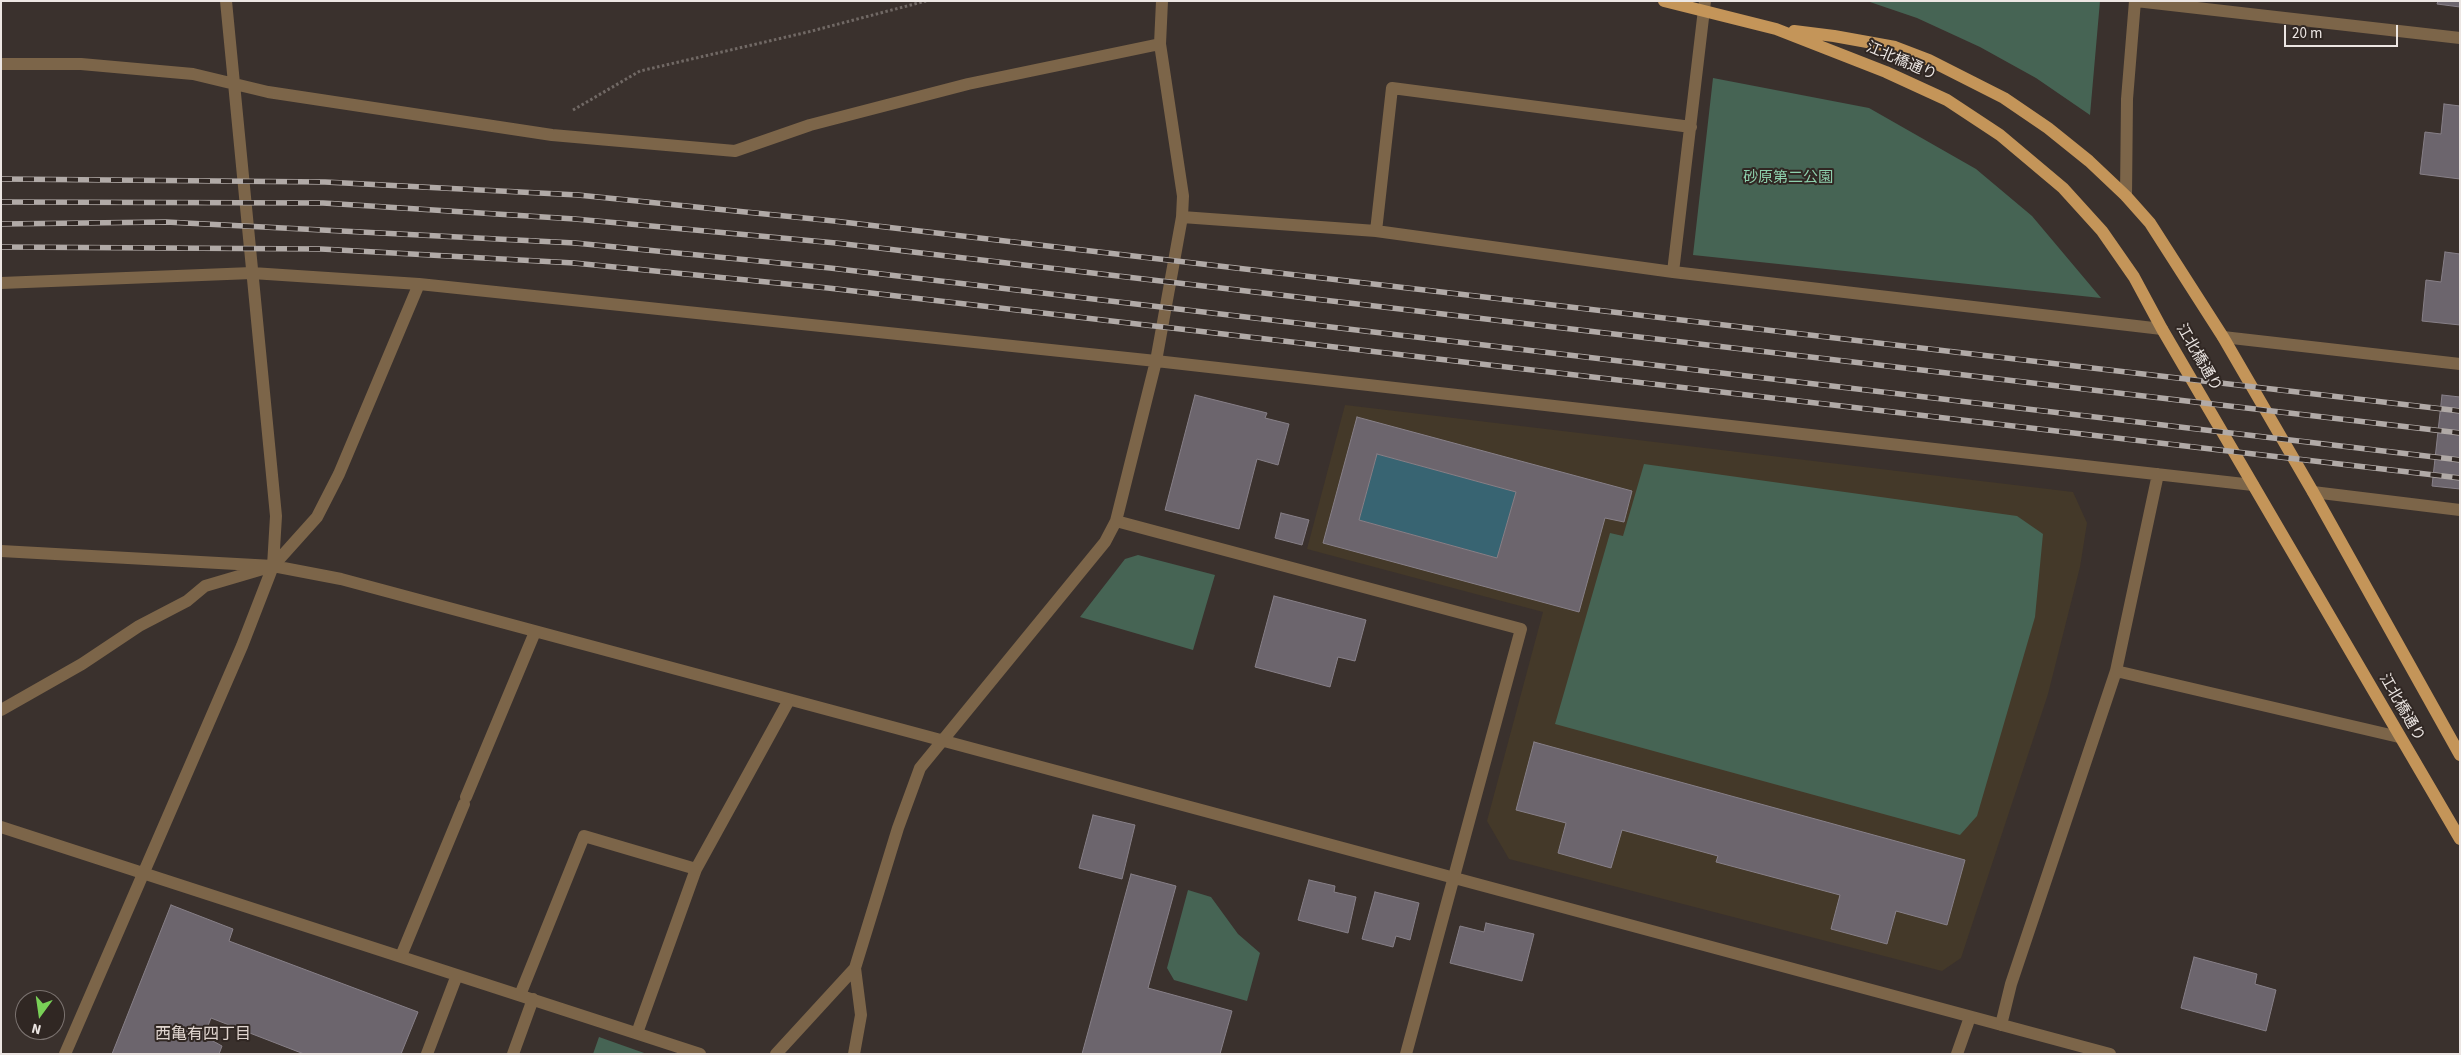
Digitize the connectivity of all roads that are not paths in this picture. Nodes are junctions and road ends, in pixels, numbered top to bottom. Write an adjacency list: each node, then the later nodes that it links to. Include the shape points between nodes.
1 (226, 1): 10 (street)
2 (1162, 1): 8 (street)
3 (1664, 1): 5 (main road, 江北橋通り)
4 (2135, 1): 7 (street); 12 (street, via 2127,99)
5 (1704, 6): 6 (main road, 江北橋通り); 11 (street)
6 (1776, 29): 12 (main road, 江北橋通り, via 1894,47 1929,60 2004,98 2048,128); 19 (main road, 江北橋通り, via 1947,100 2000,135 2063,188 2102,231 2134,277)
7 (2460, 38)
8 (1160, 44): 10 (street, via 968,84 810,125 735,151 552,135 268,92); 13 (street, via 1182,196)
9 (1, 64): 10 (street, via 81,64 165,71)
10 (235, 84): 16 (street)
11 (1691, 127): 14 (street, via 1392,88); 15 (street)
12 (2126, 196): 20 (main road, 江北橋通り, via 2159,237)
13 (1182, 217): 14 (street); 21 (street)
14 (1376, 231): 15 (street)
15 (1673, 272): 19 (street)
16 (252, 273): 17 (street); 18 (street); 29 (street, via 276,516)
17 (1, 283)
18 (419, 284): 21 (street); 29 (street, via 326,500 317,517)
19 (2162, 329): 24 (main road, 江北橋通り)
20 (2223, 337): 22 (street); 25 (main road, 江北橋通り)
21 (1156, 361): 23 (street); 27 (street)
22 (2460, 364)
23 (2158, 474): 24 (street); 31 (street)
24 (2253, 485): 34 (main road, 江北橋通り)
25 (2313, 492): 26 (street); 36 (main road, 江北橋通り)
26 (2460, 510)
27 (1116, 521): 35 (street, via 1105,542); 41 (street, via 1520,629)
28 (1, 551): 29 (street)
29 (273, 566): 30 (street, via 341,579); 33 (street, via 205,586 82,664); 40 (street, via 242,646)
30 (535, 632): 32 (street); 42 (street)
31 (2116, 671): 34 (street); 48 (street)
32 (790, 700): 35 (street); 39 (street)
33 (1, 710)
34 (2399, 737): 38 (main road, 江北橋通り)
35 (940, 741): 41 (street); 43 (street, via 920,768)
36 (2459, 753)
37 (1, 827): 40 (street)
38 (2460, 839)
39 (696, 868): 45 (street, via 584,836); 49 (street)
40 (142, 873): 42 (street); 51 (street)
41 (1453, 877): 47 (street); 57 (street)
42 (401, 956): 44 (street)
43 (855, 968): 55 (street); 56 (street, via 861,1015)
44 (456, 975): 45 (street); 52 (street)
45 (520, 995): 46 (street)
46 (533, 999): 49 (street); 53 (street)
47 (1970, 1016): 48 (street); 58 (street)
48 (2001, 1025): 50 (street)
49 (637, 1033): 54 (street)
50 (2105, 1053)
51 (65, 1054)
52 (427, 1054)
53 (514, 1054)
54 (700, 1054)
55 (776, 1054)
56 (854, 1054)
57 (1406, 1054)
58 (1957, 1054)

